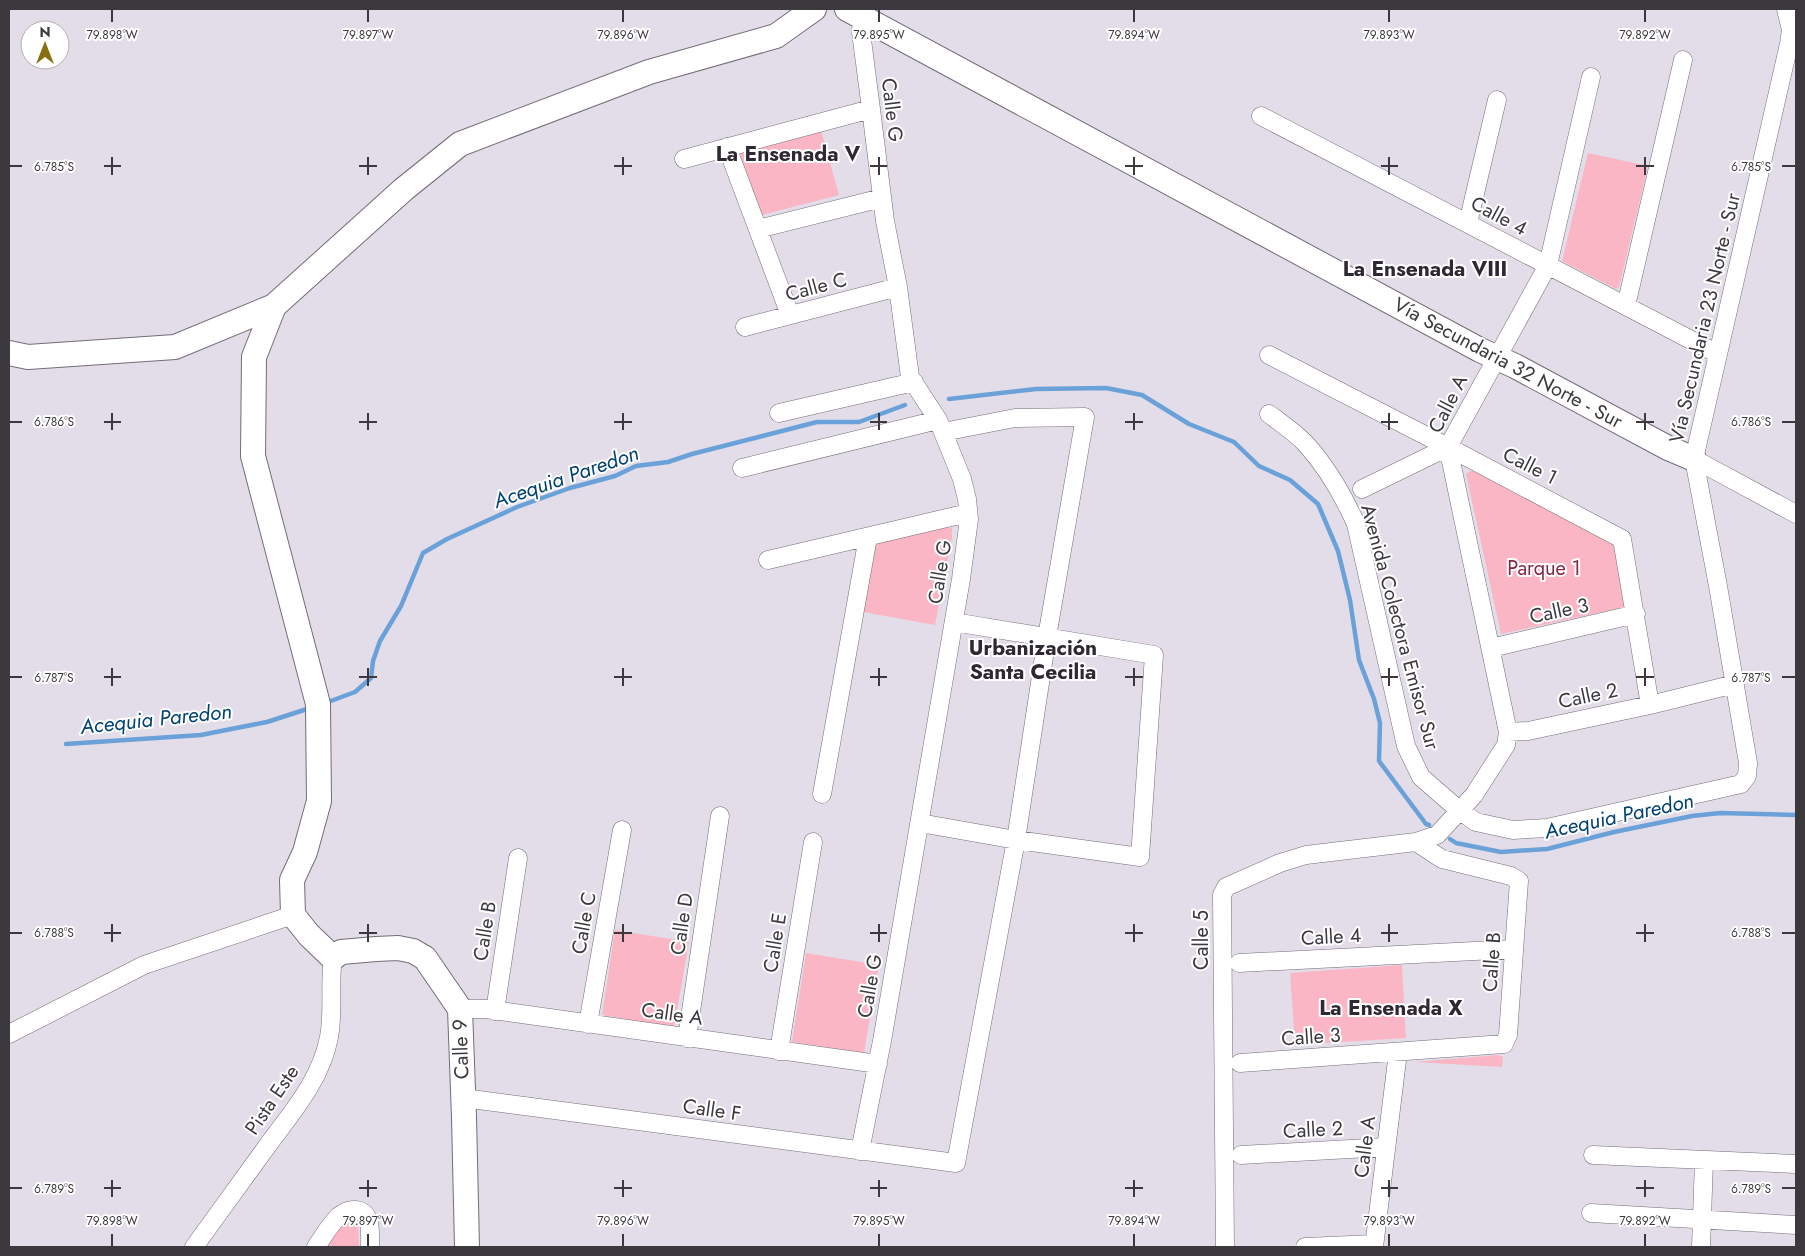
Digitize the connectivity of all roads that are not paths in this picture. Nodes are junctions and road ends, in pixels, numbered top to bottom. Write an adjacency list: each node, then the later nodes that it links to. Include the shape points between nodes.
1 (814, 9): 16 (street, via 776,36 649,72 460,144)
2 (1786, 9): 21 (street, Vía Secundaria 23 Norte - Sur, via 1792,30)
3 (858, 11): 7 (street, Calle G); 23 (street, Vía Secundaria 32 Norte - Sur)
4 (1683, 60): 17 (street)
5 (1591, 77): 14 (street, Calle A)
6 (1498, 100): 12 (street)
7 (871, 109): 9 (street); 11 (street, Calle G)
8 (1261, 116): 12 (street, Calle 4)
9 (727, 147): 10 (street); 13 (street)
10 (684, 159)
11 (882, 198): 13 (street); 15 (street, Calle G)
12 (1468, 224): 14 (street, Calle 4)
13 (758, 229): 18 (street)
14 (1548, 265): 17 (street, Calle 4); 23 (street, Calle A)
15 (898, 287): 18 (street, Calle C); 24 (street, Calle G, via 910,377)
16 (274, 306): 20 (street, via 175,347 28,357); 53 (street, via 254,357 253,456 318,704 319,801 292,880)
17 (1626, 306): 21 (street, Calle 4)
18 (790, 316): 19 (street, Calle C)
19 (745, 327)
20 (9, 353)
21 (1718, 354): 29 (street, Vía Secundaria 23 Norte - Sur)
22 (1269, 355): 28 (street, Calle 1)
23 (1498, 358): 28 (street, Calle A); 29 (street, Vía Secundaria 32 Norte - Sur)
24 (914, 382): 25 (street); 27 (street, Calle G)
25 (779, 413)
26 (1269, 414): 45 (street, Avenida Colectora Emisor Sur, via 1305,443 1345,498 1356,524 1406,746 1421,777)
27 (940, 426): 30 (street); 32 (street, Calle G, via 962,479); 38 (street, via 1015,418 1085,417)
28 (1448, 446): 31 (street); 36 (street, Calle 1, via 1622,539); 39 (street, Calle A)
29 (1694, 459): 33 (street); 40 (street, Vía Secundaria 23 Norte - Sur)
30 (742, 468)
31 (1362, 489)
32 (968, 513): 34 (street); 37 (street, Calle G)
33 (1796, 514)
34 (868, 537): 35 (street); 44 (street)
35 (768, 560)
36 (1636, 614): 39 (street, Calle 3); 41 (street, Calle 1)
37 (954, 622): 38 (street); 47 (street, Calle G)
38 (1048, 637): 49 (street); 49 (street, via 1154,655 1140,857)
39 (1491, 648): 42 (street, Calle A)
40 (1735, 684): 41 (street, Calle 2); 43 (street, Vía Secundaria 23 Norte - Sur, via 1748,763 1747,776)
41 (1650, 705): 42 (street, Calle 2, via 1528,731)
42 (1508, 732): 45 (street, via 1506,745)
43 (1741, 784): 45 (street, Avenida Colectora Emisor Sur, via 1547,828 1513,830 1476,822)
44 (822, 794)
45 (1460, 811): 51 (street, Calle 5, via 1437,835)
46 (720, 816): 61 (street, Calle D)
47 (920, 823): 49 (street); 66 (street, Calle G)
48 (622, 830): 59 (street, Calle C)
49 (1016, 840): 69 (street, Calle F, via 956,1163)
50 (813, 842): 63 (street, Calle E)
51 (1416, 842): 54 (street, Calle B, via 1442,859 1511,876 1519,881); 82 (street, Calle 5, via 1306,855 1235,882 1226,887 1222,895)
52 (518, 858): 58 (street, Calle B)
53 (293, 915): 55 (street); 60 (street, via 144,965)
54 (1514, 949): 56 (street, Calle 4); 62 (street, Calle B, via 1508,1035)
55 (333, 958): 57 (street, Calle 9, via 340,952 398,948 413,951 424,958); 78 (street, Pista Este, via 328,1038 317,1073 300,1103)
56 (1239, 963)
57 (460, 1009): 58 (street, Calle A); 67 (street, Calle 9)
58 (495, 1011): 59 (street, Calle A)
59 (588, 1024): 61 (street, Calle A)
60 (9, 1034)
61 (687, 1038): 63 (street, Calle A)
62 (1504, 1044): 64 (street, Calle 3)
63 (779, 1051): 66 (street, Calle A)
64 (1398, 1052): 65 (street, Calle 3); 68 (street, Calle A)
65 (1240, 1063)
66 (878, 1064): 69 (street, Calle G)
67 (463, 1098): 69 (street, Calle F); 81 (street, Calle 9)
68 (1386, 1147): 70 (street, Calle 2); 77 (street, Calle A)
69 (860, 1151)
70 (1241, 1155)
71 (1593, 1155): 72 (street)
72 (1704, 1160): 73 (street); 75 (street)
73 (1796, 1164)
74 (1591, 1213): 75 (street)
75 (1702, 1219): 76 (street); 84 (street)
76 (1796, 1225)
77 (1374, 1246): 83 (street)
78 (194, 1247)
79 (316, 1247): 80 (street, via 347,1210 365,1214 369,1222)
80 (370, 1247)
81 (467, 1247)
82 (1225, 1247)
83 (1305, 1247)
84 (1701, 1247)

